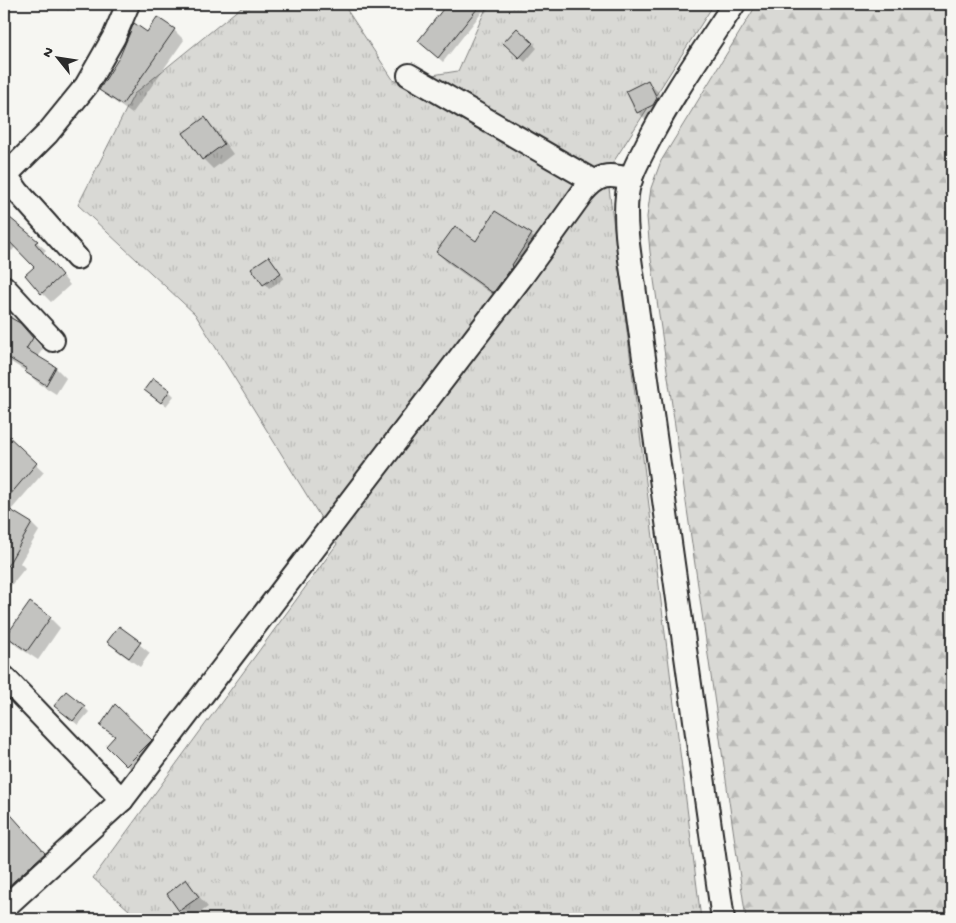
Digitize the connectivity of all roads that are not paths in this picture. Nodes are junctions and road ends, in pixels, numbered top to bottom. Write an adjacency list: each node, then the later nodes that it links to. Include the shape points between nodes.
1 (128, 4): 4 (street, via 114,37 86,86 47,134)
2 (734, 4): 5 (street, via 654,131)
3 (409, 75): 6 (street)
4 (5, 176): 7 (street)
5 (631, 180): 6 (street, via 613,175); 13 (street, via 627,194 628,234)
6 (593, 181): 11 (street)
7 (77, 258)
8 (4, 287): 9 (street)
9 (53, 340)
10 (4, 677): 11 (street)
11 (122, 800): 12 (street)
12 (4, 908)
13 (723, 919)

